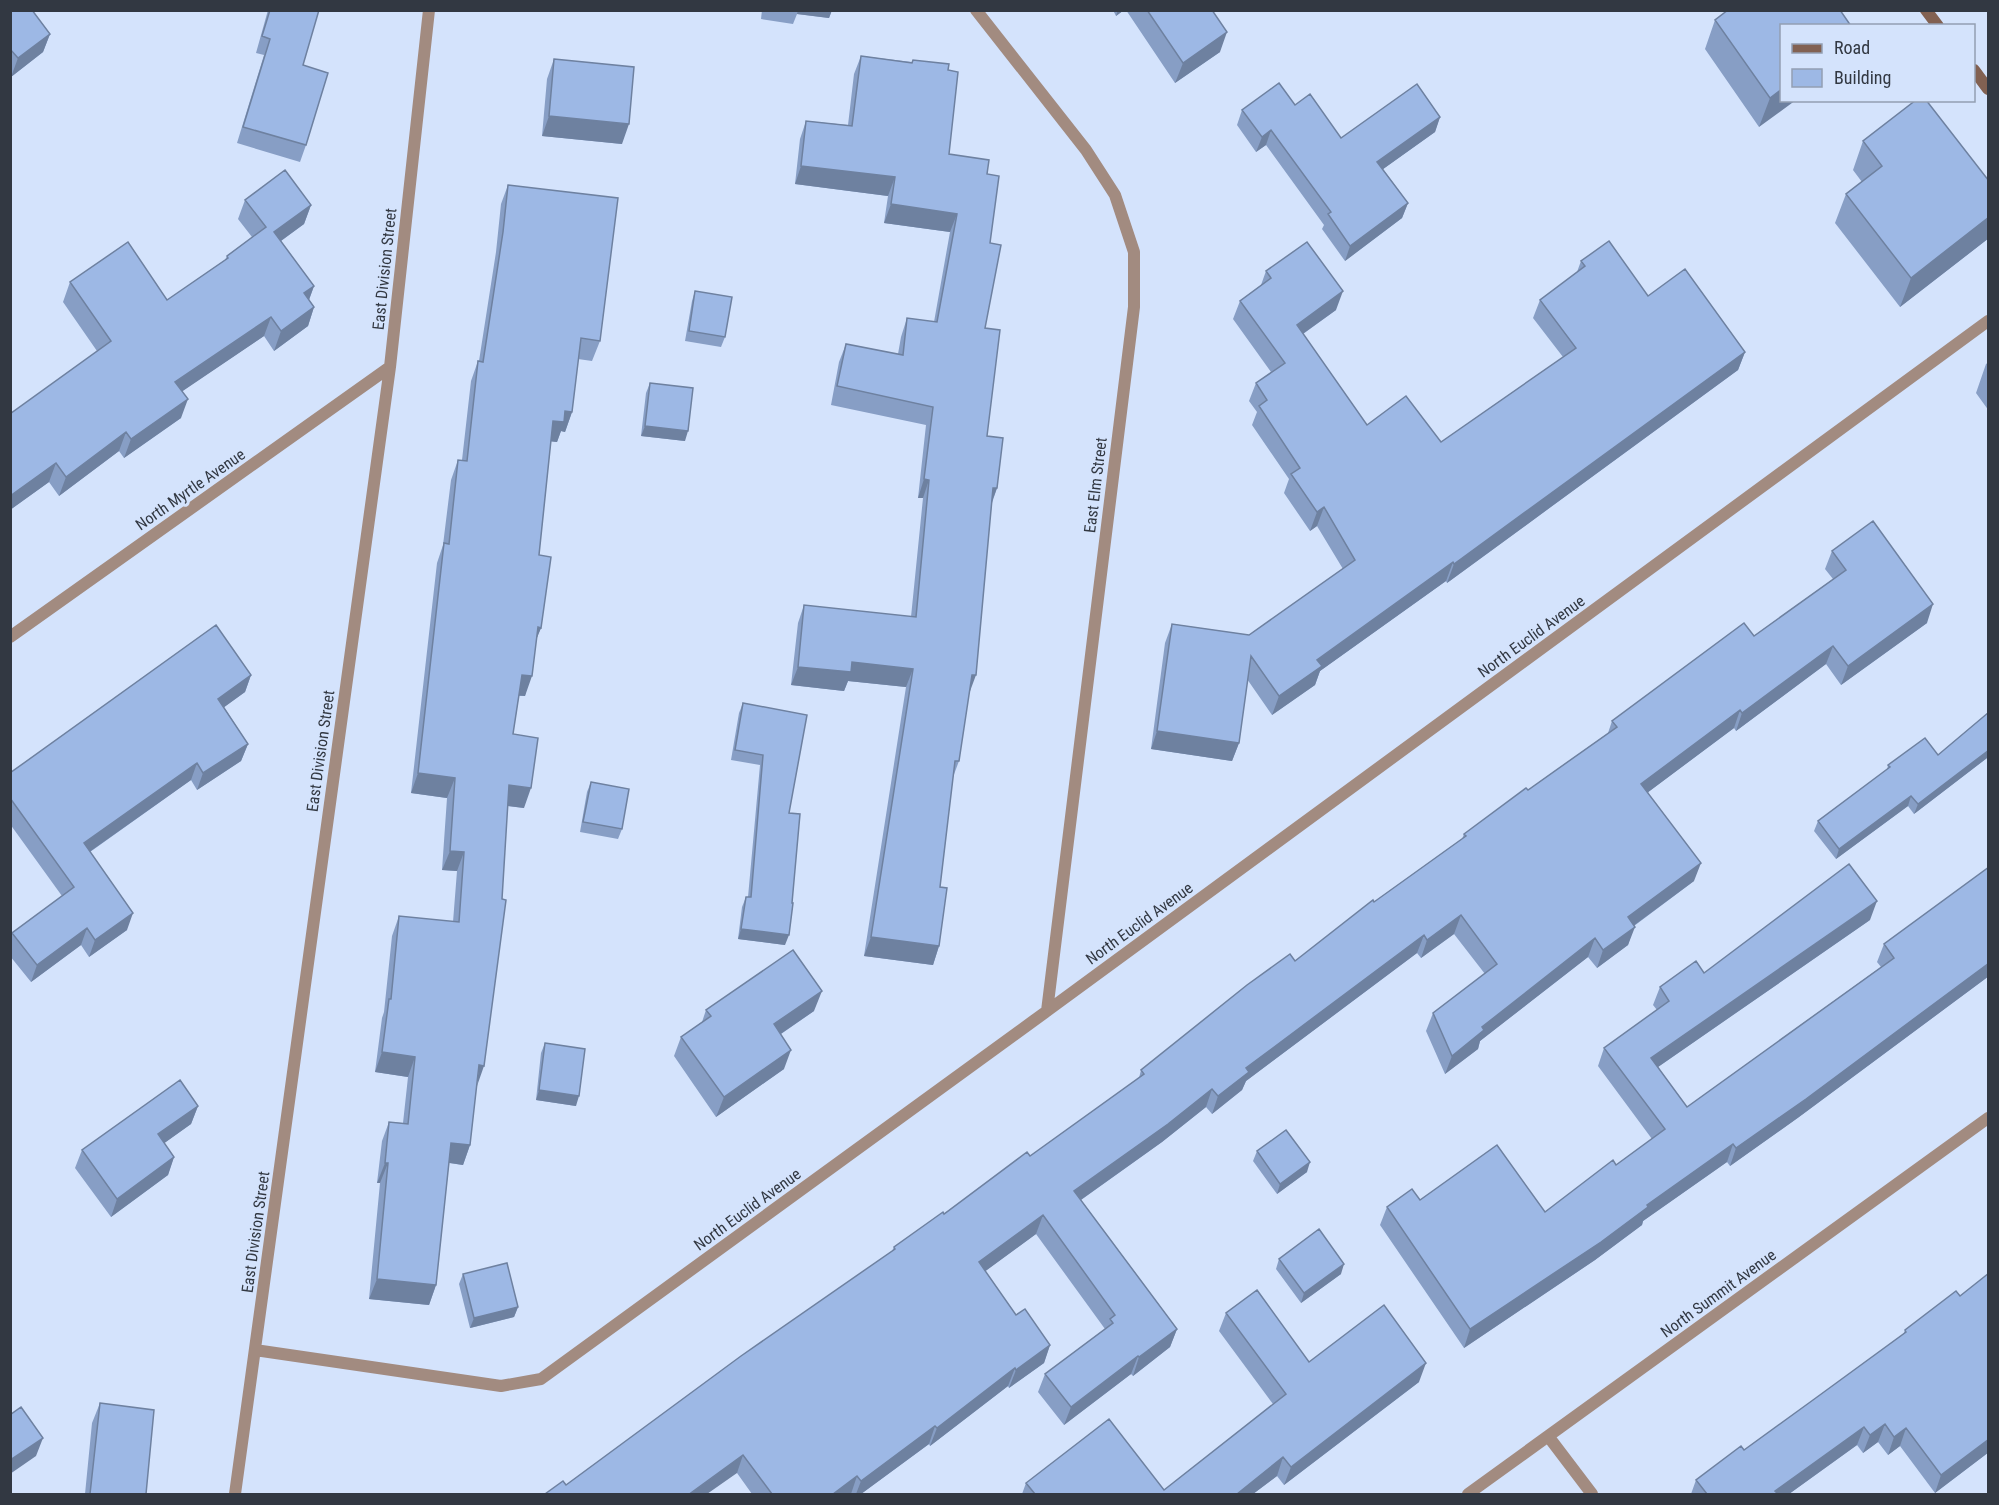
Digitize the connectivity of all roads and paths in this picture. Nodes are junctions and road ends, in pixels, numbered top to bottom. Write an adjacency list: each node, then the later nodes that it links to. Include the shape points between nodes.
1 (429, 10): 8 (street, East Division Street)
2 (976, 10): 10 (street, East Elm Street, via 1086,150 1115,195 1134,252 1134,307)
3 (1926, 10): 4 (main road)
4 (1936, 24)
5 (1975, 71): 6 (main road)
6 (1989, 89)
7 (1989, 321): 10 (street, North Euclid Avenue)
8 (390, 367): 9 (street, North Myrtle Avenue); 12 (street, East Division Street)
9 (10, 637)
10 (1047, 1011): 12 (street, North Euclid Avenue, via 541,1379 501,1386)
11 (1989, 1118): 13 (street, North Summit Avenue)
12 (255, 1350): 14 (street, East Division Street)
13 (1548, 1436): 15 (street, North Summit Avenue); 16 (street)
14 (235, 1494)
15 (1468, 1494)
16 (1592, 1494)

